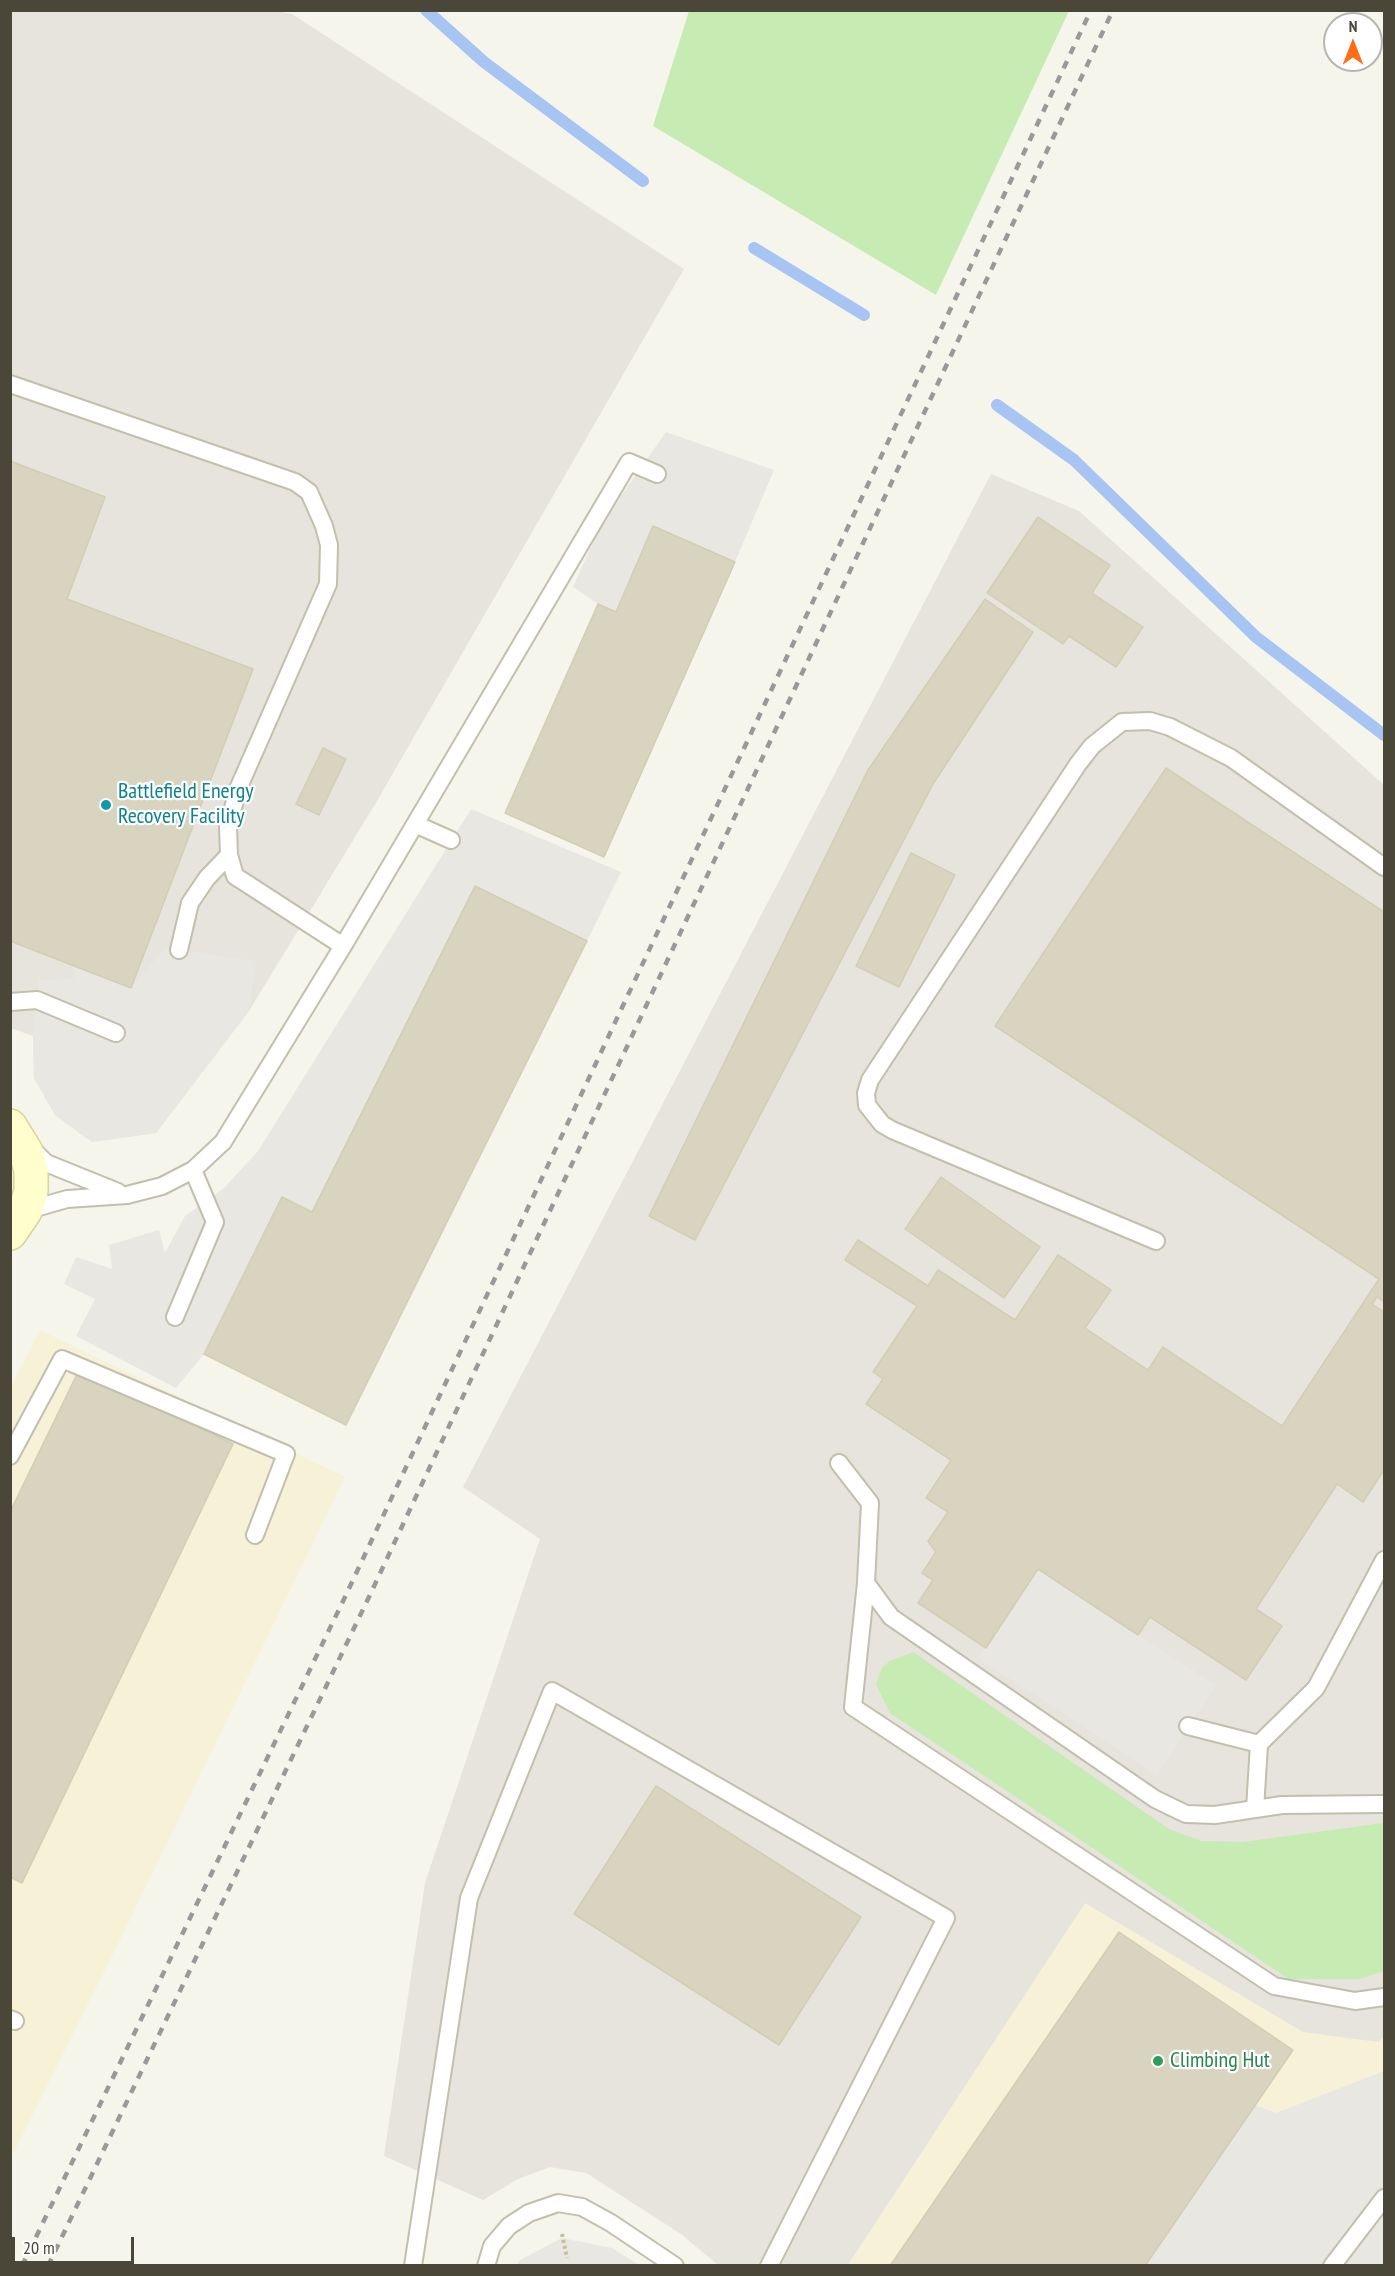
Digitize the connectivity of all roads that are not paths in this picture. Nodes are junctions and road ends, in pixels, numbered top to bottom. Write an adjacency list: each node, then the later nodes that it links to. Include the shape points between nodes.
1 (10, 384): 5 (lane, via 295,482 309,492 329,545 328,584 238,789 228,827)
2 (657, 474): 3 (lane, via 629,462)
3 (415, 824): 4 (lane); 7 (lane)
4 (451, 840)
5 (229, 855): 7 (lane, via 235,876); 8 (lane, via 190,903)
6 (1384, 867): 15 (lane, via 1231,758 1170,727 1150,721 1122,722 1092,746 1078,764 870,1080 867,1105 892,1130)
7 (343, 946): 12 (lane, via 223,1142)
8 (179, 950)
9 (10, 1002): 10 (lane, via 37,1000)
10 (116, 1033)
11 (14, 1130): 13 (lane, via 46,1163); 14 (street, via 31,1171 31,1191)
12 (193, 1170): 13 (lane, via 162,1186); 16 (lane, via 215,1222)
13 (127, 1195): 14 (lane, via 67,1199)
14 (18, 1222)
15 (1156, 1241)
16 (175, 1317)
17 (10, 1456): 19 (lane, via 62,1359 286,1454)
18 (839, 1463): 21 (lane, via 870,1503)
19 (255, 1535)
20 (1384, 1560): 23 (lane, via 1316,1688)
21 (866, 1583): 25 (lane, via 891,1617 1155,1799 1186,1814 1215,1815); 26 (lane, via 853,1707 1274,1986 1355,2001)
22 (1188, 1726): 23 (lane)
23 (1259, 1744): 25 (lane)
24 (1384, 1804): 25 (lane)
25 (1255, 1809)
26 (1384, 1997)
27 (1384, 2198): 32 (lane)
28 (413, 2265): 31 (lane, via 469,1898 552,1691 946,1918)
29 (486, 2265): 30 (lane, via 492,2246 509,2226 529,2213 558,2203 582,2207)
30 (675, 2265)
31 (769, 2265)
32 (1332, 2265)

